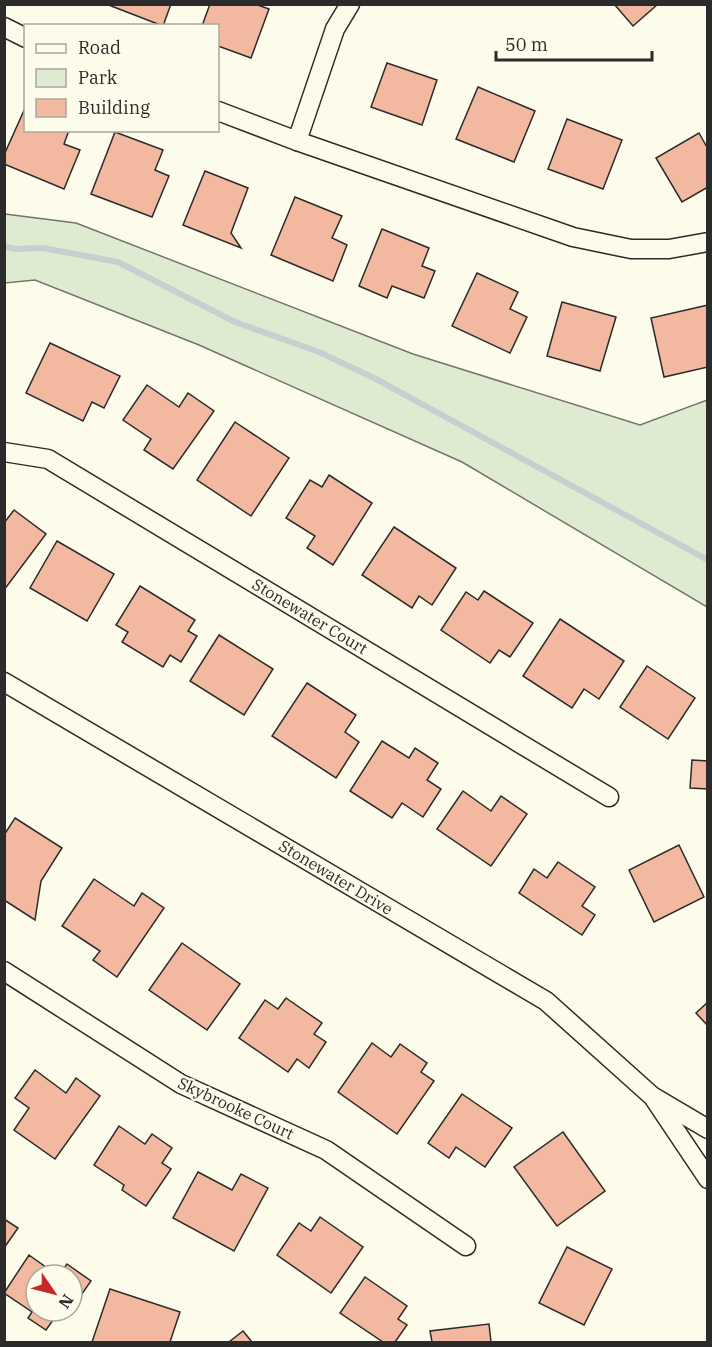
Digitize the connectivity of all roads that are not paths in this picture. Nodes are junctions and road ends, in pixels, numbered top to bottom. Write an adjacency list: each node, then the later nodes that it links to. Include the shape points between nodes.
1 (350, 4): 5 (street, via 335,29)
2 (4, 27): 3 (street)
3 (24, 37)
4 (219, 111): 5 (street)
5 (297, 141): 6 (street, via 573,237 631,249 669,249)
6 (708, 242)
7 (4, 452): 9 (street, Stonewater Court, via 48,459)
8 (4, 682): 11 (street, Stonewater Drive, via 546,1001)
9 (609, 797)
10 (4, 971): 14 (street, Skybrooke Court, via 181,1084 326,1150)
11 (652, 1096): 12 (street, Stonewater Drive); 13 (street, Stonewater Drive)
12 (708, 1129)
13 (708, 1179)
14 (466, 1246)

